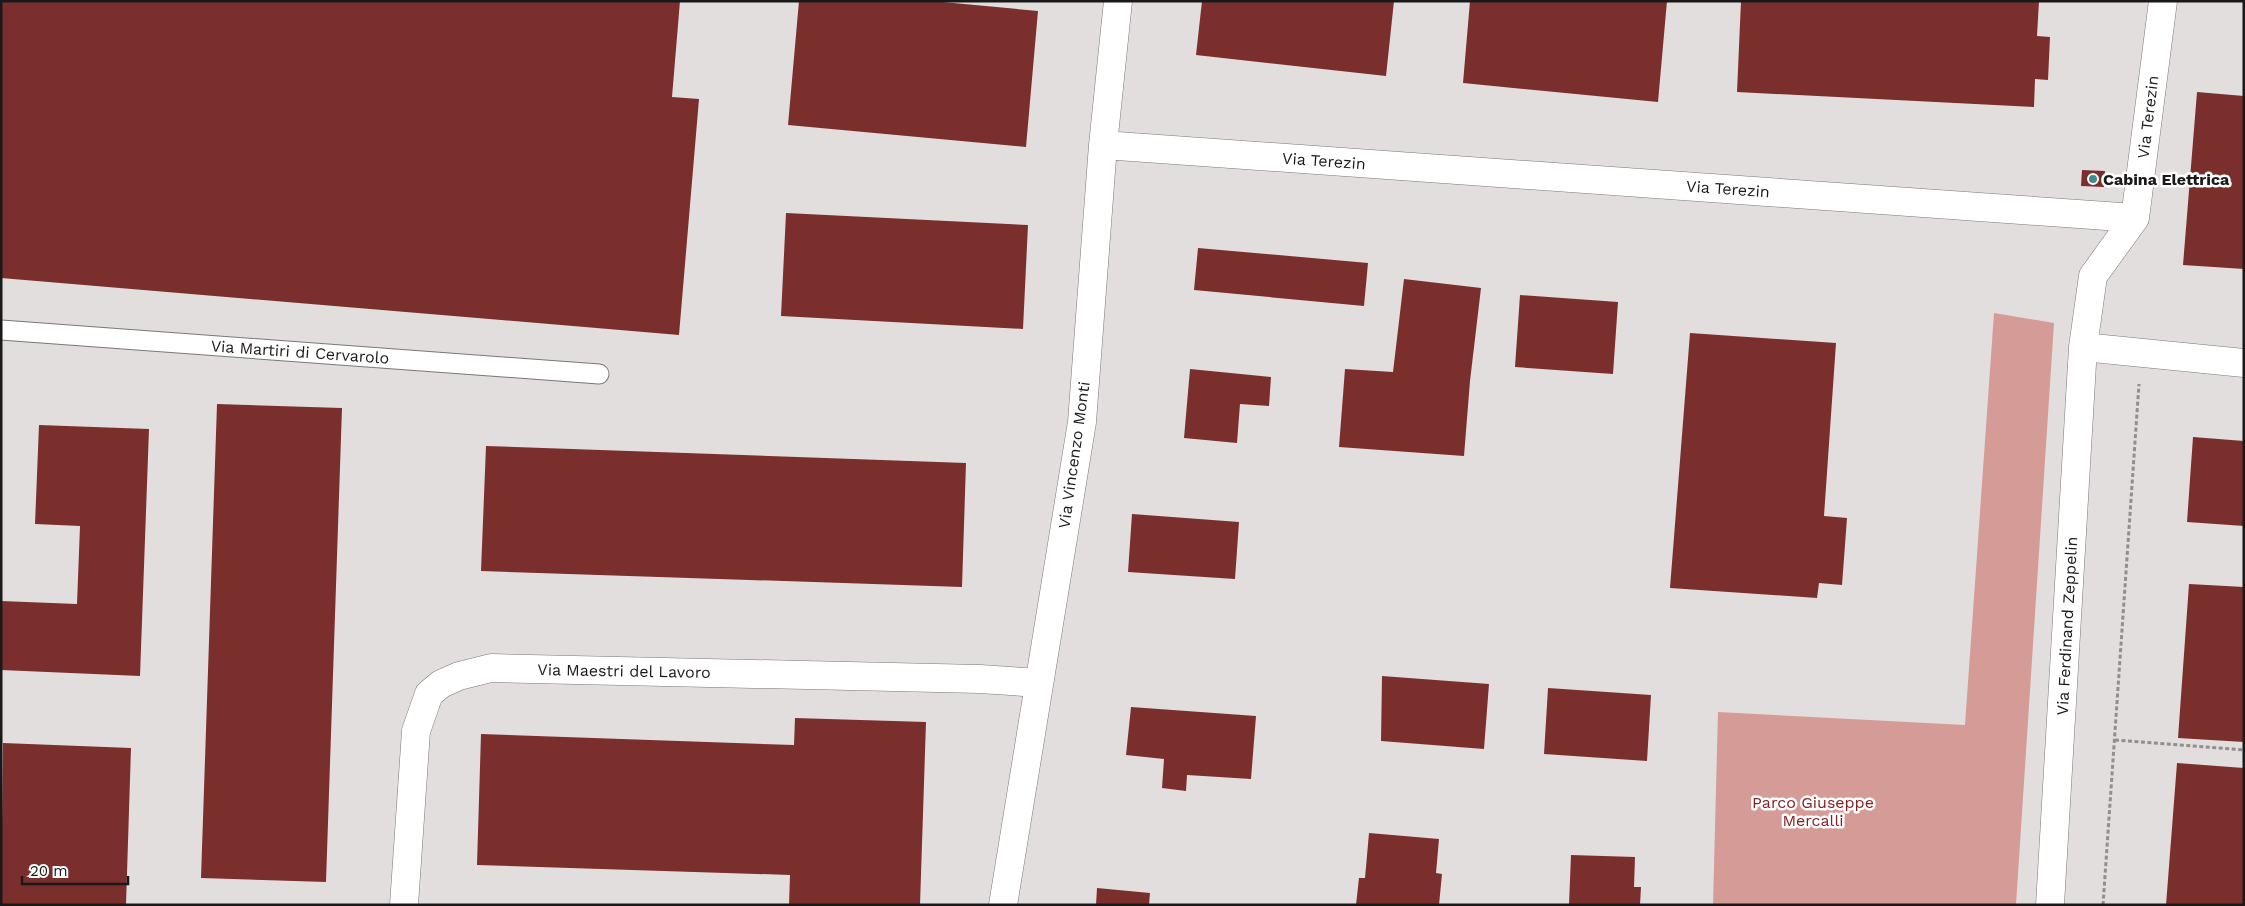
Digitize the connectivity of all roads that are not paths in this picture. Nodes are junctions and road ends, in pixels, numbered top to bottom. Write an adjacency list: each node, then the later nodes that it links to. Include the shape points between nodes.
1 (1118, 1): 3 (street, Via Vincenzo Monti)
2 (2163, 1): 4 (street, Via Terezin)
3 (1103, 145): 4 (street, Via Terezin); 9 (street, Via Vincenzo Monti, via 1082,422)
4 (2135, 218): 6 (street, Via Ferdinand Zeppelin, via 2093,276)
5 (1, 330): 8 (lane, Via Martiri di Cervarolo)
6 (2083, 347): 7 (street); 12 (street, Via Ferdinand Zeppelin)
7 (2244, 363)
8 (599, 374)
9 (1039, 682): 10 (street, Via Maestri del Lavoro, via 491,668 458,676 429,694 416,731); 11 (street, Via Vincenzo Monti)
10 (404, 905)
11 (1003, 905)
12 (2050, 905)

